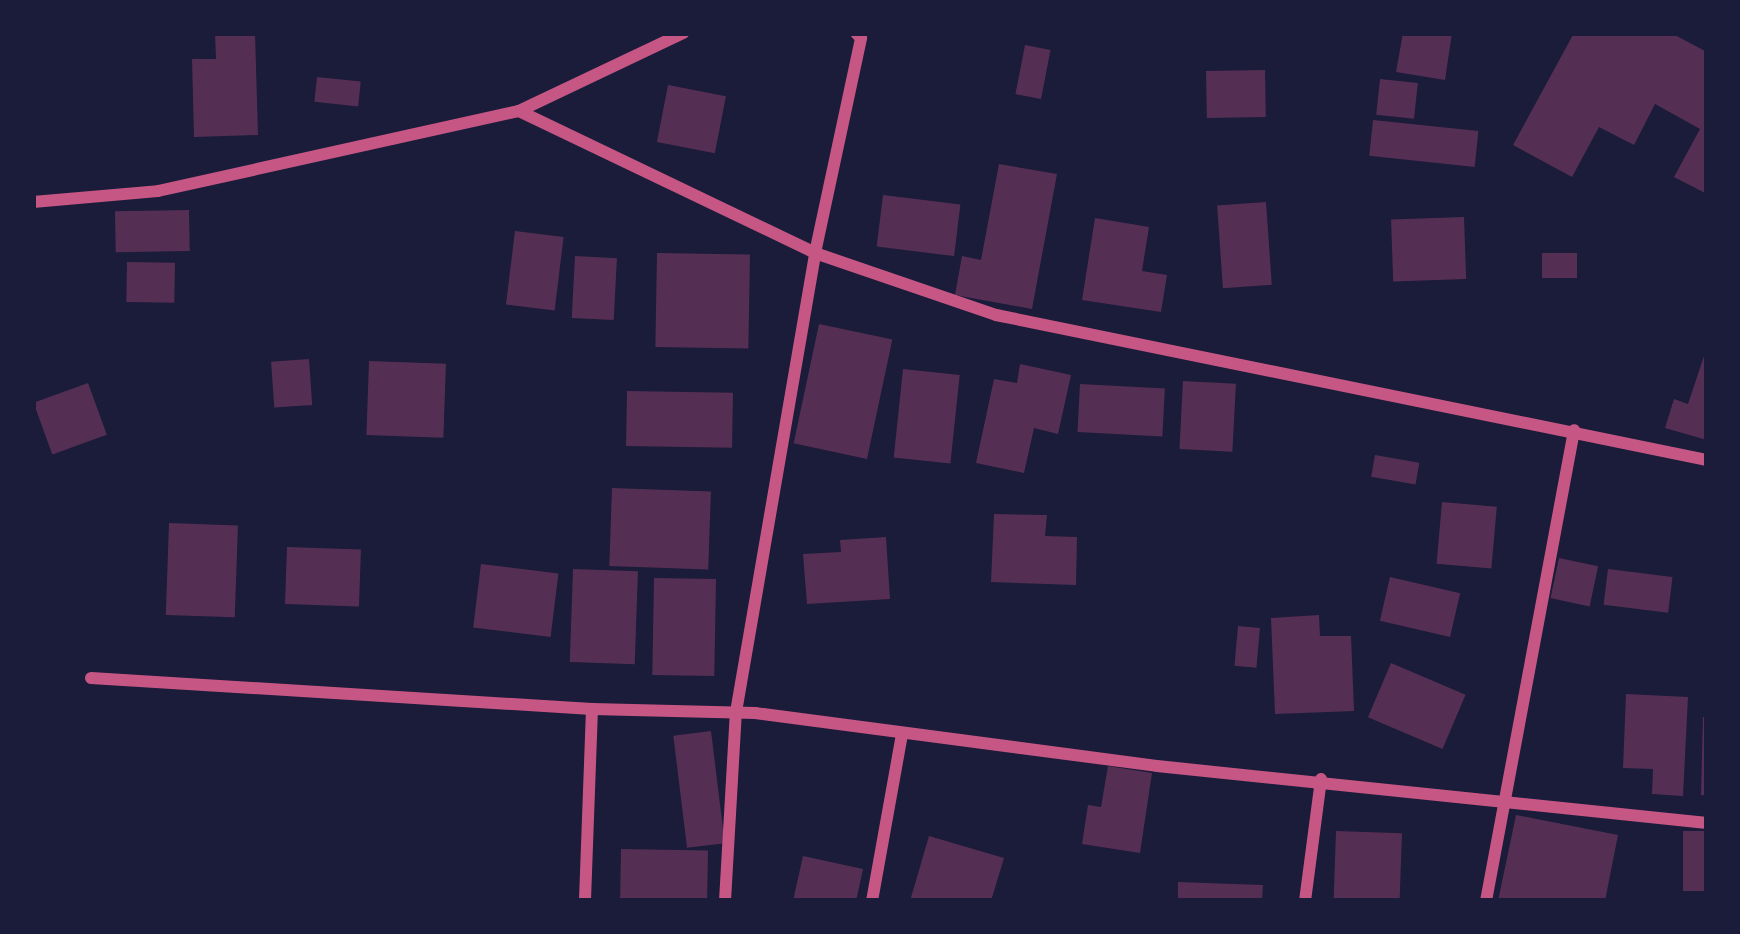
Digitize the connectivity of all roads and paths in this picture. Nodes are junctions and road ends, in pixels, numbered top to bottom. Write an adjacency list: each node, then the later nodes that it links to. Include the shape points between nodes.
1 (683, 33): 3 (street)
2 (856, 33): 5 (street)
3 (519, 111): 4 (street, via 158,191); 5 (street)
4 (33, 202)
5 (814, 253): 6 (street, via 996,315); 10 (street)
6 (1574, 430): 7 (street); 13 (street)
7 (1707, 460)
8 (91, 678): 9 (street)
9 (592, 710): 10 (street); 15 (street)
10 (736, 712): 11 (street); 16 (street)
11 (902, 734): 12 (street); 17 (street)
12 (1321, 779): 13 (street); 18 (street)
13 (1506, 798): 14 (street); 19 (street)
14 (1707, 823)
15 (585, 901)
16 (724, 901)
17 (872, 901)
18 (1304, 901)
19 (1486, 901)

